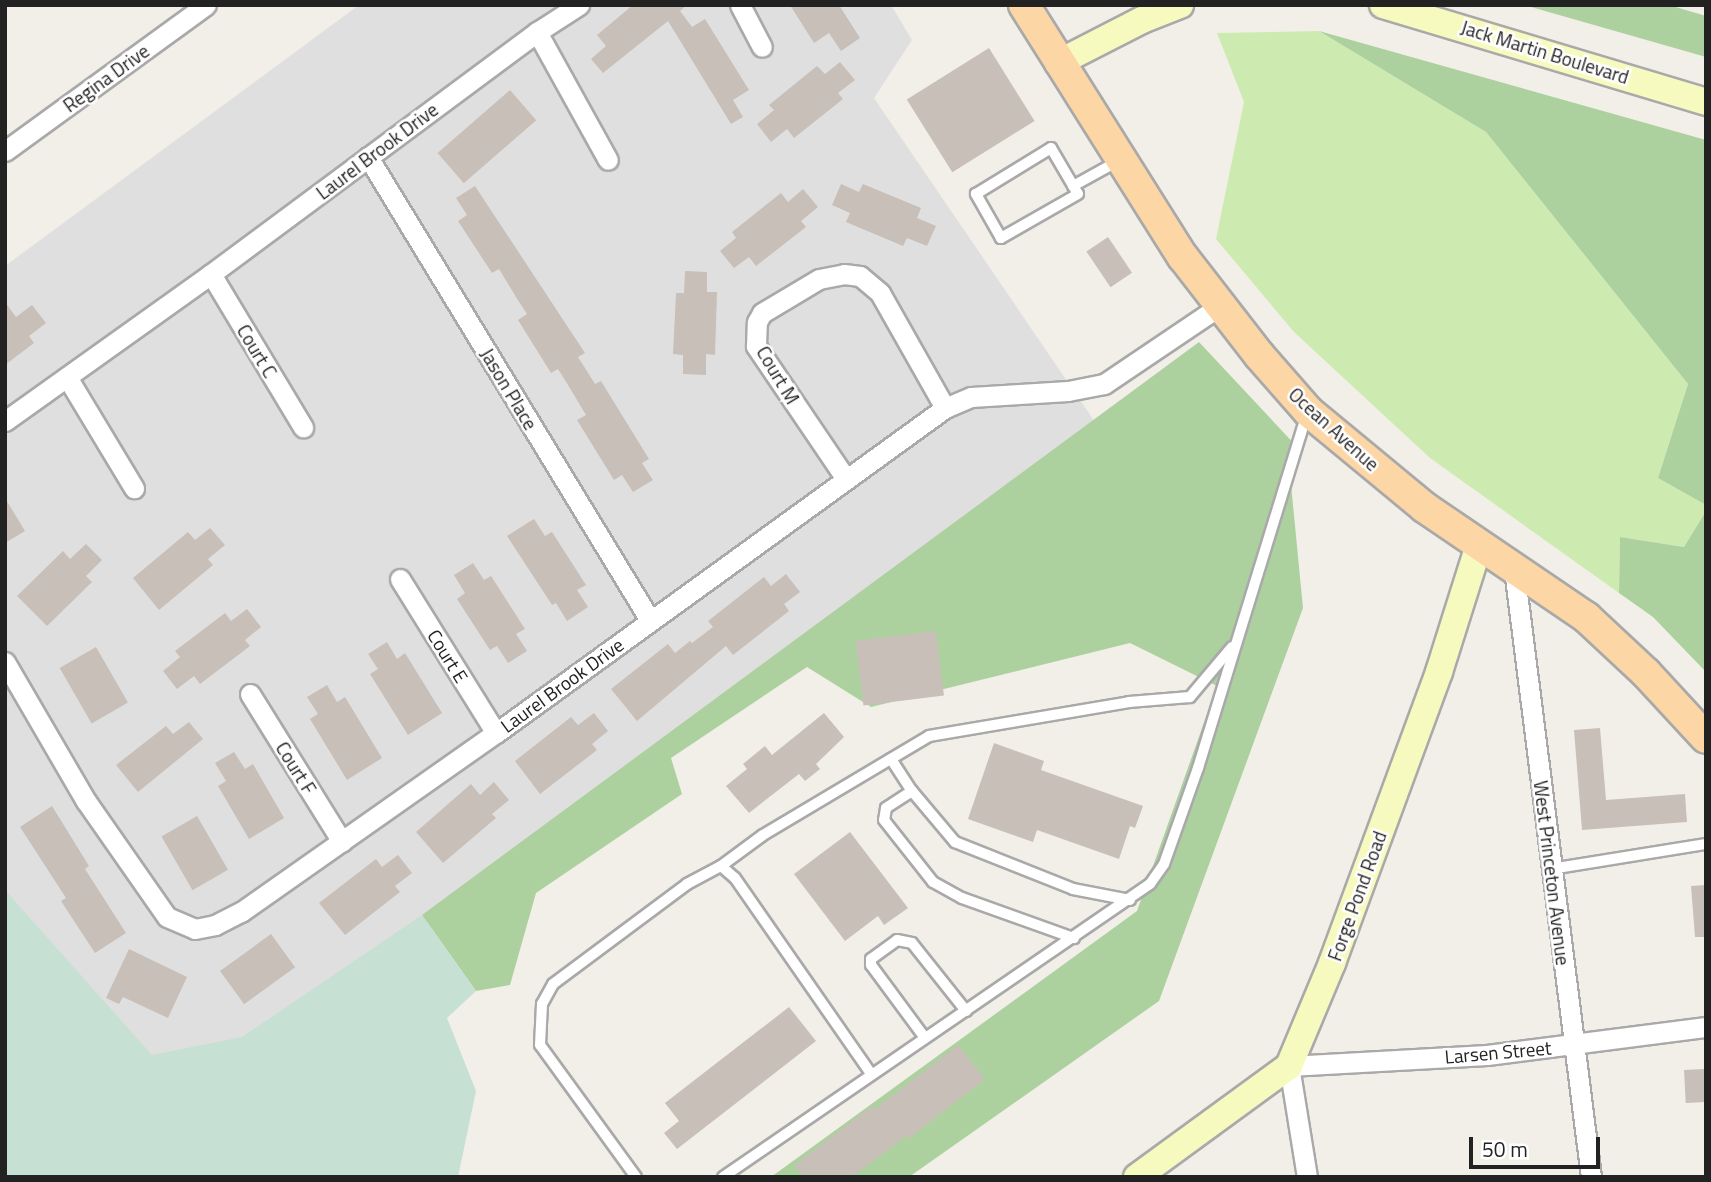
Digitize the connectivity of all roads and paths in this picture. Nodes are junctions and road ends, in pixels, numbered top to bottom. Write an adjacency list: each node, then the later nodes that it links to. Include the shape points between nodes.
1 (206, 5): 11 (street, Regina Drive)
2 (579, 5): 7 (street, Laurel Brook Drive)
3 (740, 5): 8 (street)
4 (1024, 5): 9 (main road, Ocean Avenue)
5 (1180, 5): 9 (street)
6 (1383, 5): 10 (street, Jack Martin Boulevard)
7 (537, 32): 12 (street, Laurel Brook Drive); 13 (street)
8 (762, 47)
9 (1058, 63): 14 (main road, Ocean Avenue)
10 (1706, 102)
11 (5, 151)
12 (368, 157): 16 (street, Laurel Brook Drive); 28 (street, Jason Place)
13 (608, 160)
14 (1121, 160): 15 (lane); 17 (main road, Ocean Avenue, via 1183,257)
15 (1073, 186): 15 (lane, via 1051,148 976,194 1001,238 1078,194)
16 (211, 274): 18 (street, Laurel Brook Drive); 22 (street, Court C)
17 (1221, 305): 19 (street, Laurel Brook Drive, via 1104,384 971,397); 20 (main road, Ocean Avenue)
18 (67, 377): 21 (street, Laurel Brook Drive); 24 (street)
19 (945, 408): 23 (street, Laurel Brook Drive); 23 (street, Court M, via 880,293 860,276 819,279 762,313 756,345)
20 (1308, 411): 25 (main road, Ocean Avenue, via 1424,507); 29 (lane)
21 (5, 421)
22 (303, 427)
23 (846, 479): 28 (street, Laurel Brook Drive)
24 (134, 488)
25 (1479, 545): 26 (main road, Ocean Avenue); 46 (street, Forge Pond Road, via 1430,698 1332,964)
26 (1514, 569): 33 (main road, Ocean Avenue, via 1586,617); 39 (street, West Princeton Avenue)
27 (400, 579): 32 (street, Court E)
28 (650, 621): 32 (street, Laurel Brook Drive)
29 (1235, 644): 34 (lane, via 1190,696 929,736); 40 (lane, via 1164,864 1150,884)
30 (5, 662): 36 (street, Laurel Brook Drive, via 86,801 167,917 181,925 195,929 215,925)
31 (250, 694): 36 (street, Court F)
32 (496, 733): 36 (street, Laurel Brook Drive)
33 (1706, 738)
34 (891, 759): 35 (lane); 38 (lane, via 763,835)
35 (912, 791): 40 (lane, via 955,842 1073,889); 41 (lane, via 887,808 884,820 933,882 962,898)
36 (342, 842)
37 (1706, 844): 39 (lane)
38 (721, 866): 47 (lane, via 735,878); 48 (lane, via 687,884 553,984 542,1004 540,1045)
39 (1551, 869): 45 (street, West Princeton Avenue)
40 (1130, 900): 41 (lane)
41 (1074, 938): 42 (lane)
42 (966, 1011): 44 (lane); 44 (lane, via 912,943 897,940 871,959 871,965)
43 (1706, 1027): 45 (street, Larsen Street)
44 (926, 1038): 47 (lane)
45 (1573, 1044): 46 (street, Larsen Street, via 1487,1055); 52 (street, West Princeton Avenue)
46 (1289, 1066): 50 (street); 51 (street)
47 (872, 1074): 49 (lane)
48 (636, 1177)
49 (723, 1177)
50 (1137, 1177)
51 (1307, 1177)
52 (1591, 1177)

